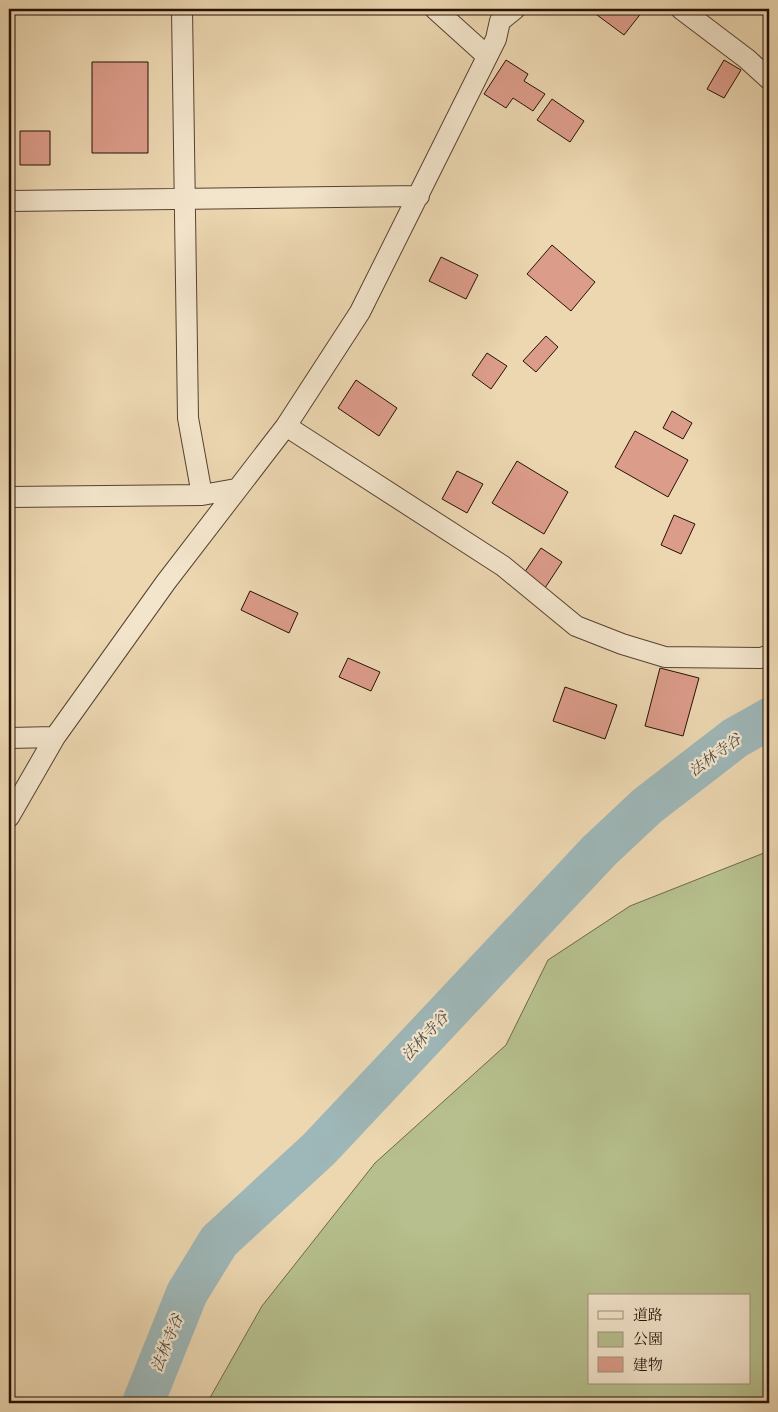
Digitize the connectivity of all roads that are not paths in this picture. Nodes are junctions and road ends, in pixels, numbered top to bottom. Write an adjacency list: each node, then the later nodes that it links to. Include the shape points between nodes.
1 (182, 9): 8 (street)
2 (435, 9): 5 (street)
3 (515, 9): 5 (street, via 500,22)
4 (681, 9): 6 (street)
5 (487, 56): 7 (street)
6 (769, 79)
7 (419, 196): 8 (street); 10 (street, via 360,312)
8 (186, 199): 9 (street); 12 (street, via 188,418)
9 (9, 201)
10 (286, 426): 11 (street); 14 (street, via 502,566 576,626 665,657 761,658)
11 (236, 489): 12 (street); 15 (street)
12 (202, 495): 13 (street)
13 (9, 497)
14 (769, 655)
15 (55, 737): 16 (street); 17 (street)
16 (9, 738)
17 (9, 817)

